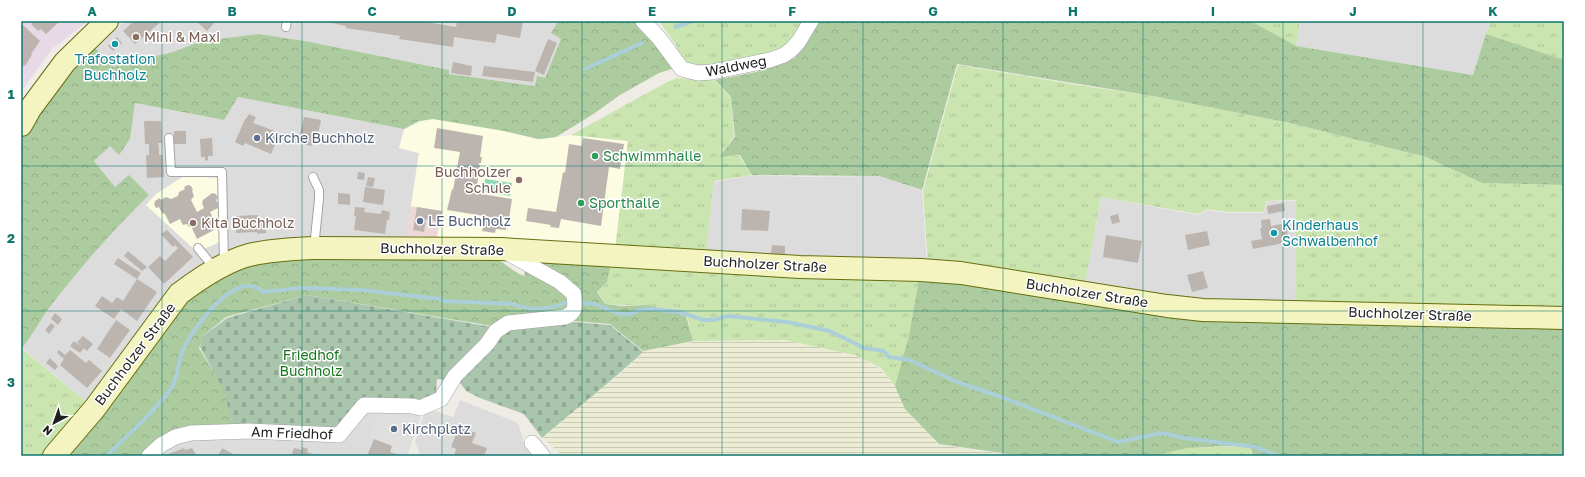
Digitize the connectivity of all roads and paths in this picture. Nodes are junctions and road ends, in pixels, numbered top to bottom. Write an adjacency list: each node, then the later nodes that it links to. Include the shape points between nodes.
1 (108, 21): 4 (street, via 65,62)
2 (643, 21): 3 (street, Waldweg, via 682,68 698,73 770,60 784,55 799,41)
3 (811, 21)
4 (21, 125)
5 (169, 138): 10 (lane, via 171,172 222,172)
6 (313, 177): 8 (lane, via 319,190)
7 (198, 248): 10 (lane)
8 (314, 248): 9 (street, Buchholzer Straße); 10 (street, Buchholzer Straße, via 249,256)
9 (501, 249): 11 (street, Buchholzer Straße, via 800,267 961,273 1203,310); 14 (street, Am Friedhof, via 560,282 574,294 575,306 572,314 565,317 508,322 455,376 441,399 420,408 364,405 338,435 250,431 191,433 170,440)
10 (220, 267): 13 (street, Buchholzer Straße, via 179,294 95,408)
11 (1564, 318)
12 (532, 443): 15 (street)
13 (54, 456)
14 (149, 456)
15 (543, 456)

